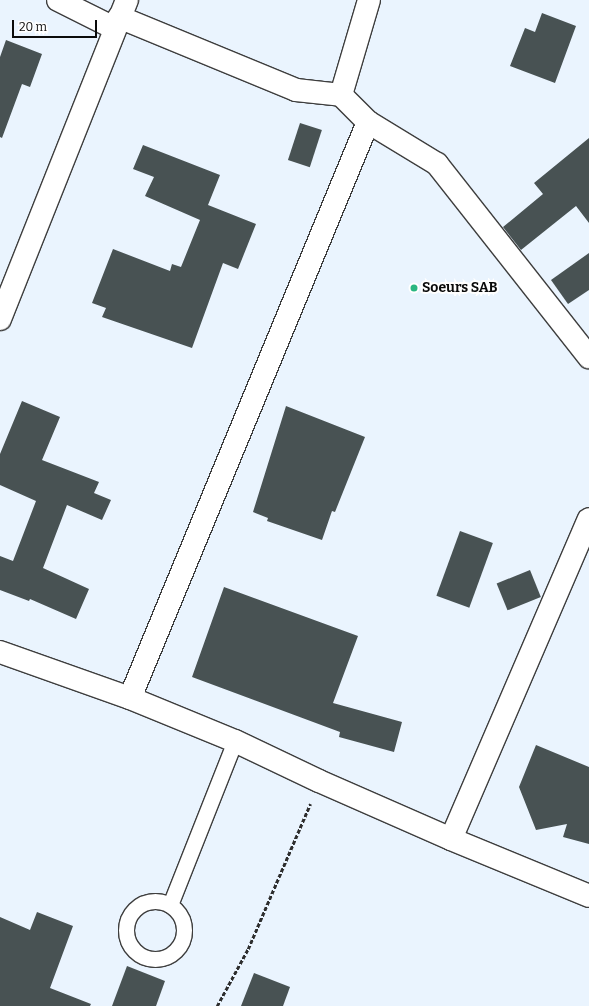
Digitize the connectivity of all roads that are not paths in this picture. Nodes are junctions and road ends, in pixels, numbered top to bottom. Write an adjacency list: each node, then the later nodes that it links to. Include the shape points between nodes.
1 (58, 0): 3 (street)
2 (369, 0): 4 (street)
3 (120, 15): 4 (street, via 296,90); 6 (street)
4 (341, 95): 5 (street)
5 (368, 122): 7 (street, via 437,164); 10 (street)
6 (0, 319)
7 (589, 357)
8 (589, 519): 12 (street)
9 (0, 652): 10 (street)
10 (130, 698): 11 (street)
11 (235, 741): 12 (street); 14 (lane)
12 (451, 839): 13 (street)
13 (589, 896)
14 (170, 905)

